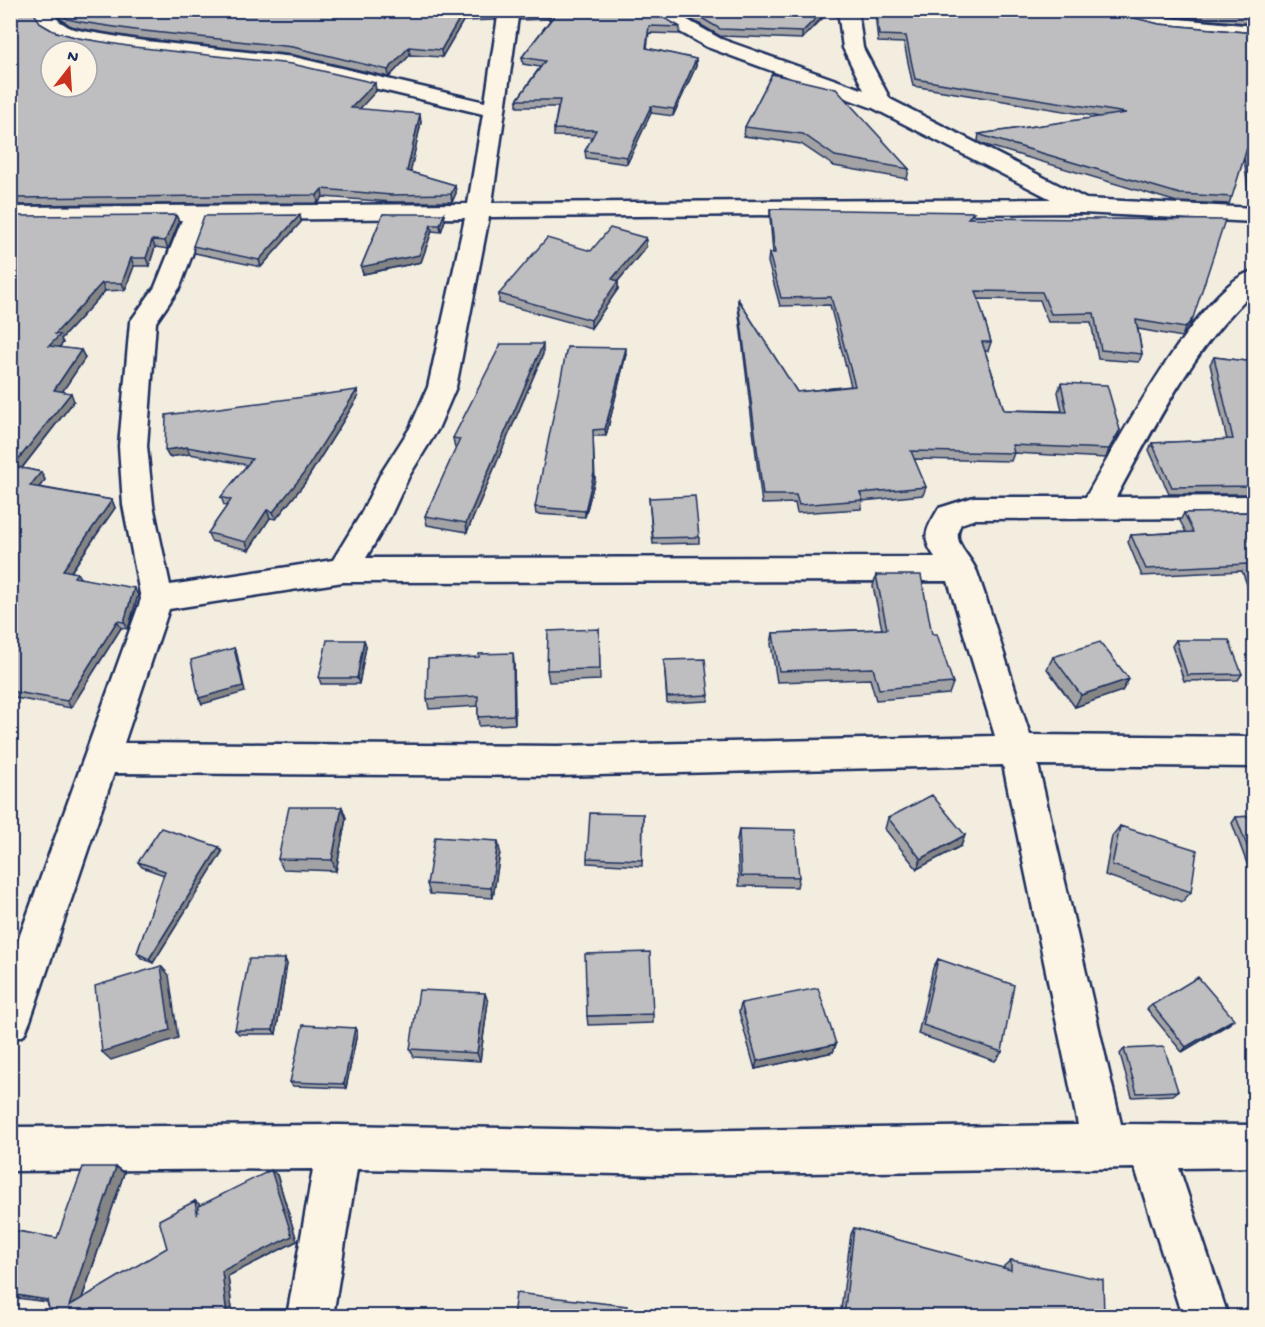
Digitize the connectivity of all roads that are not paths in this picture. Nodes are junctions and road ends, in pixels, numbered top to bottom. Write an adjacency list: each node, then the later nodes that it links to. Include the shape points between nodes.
1 (41, 10): 9 (street, via 52,25 81,37 294,63)
2 (509, 10): 9 (street)
3 (655, 10): 8 (street, via 714,43)
4 (848, 10): 8 (street, via 854,48)
5 (1098, 10): 7 (street, via 1157,23)
6 (1242, 10): 7 (street)
7 (1254, 31)
8 (881, 103): 10 (street)
9 (493, 110): 11 (street)
10 (1082, 206): 11 (street); 14 (street)
11 (479, 209): 12 (street); 19 (street, via 442,387 424,429)
12 (196, 213): 13 (street); 20 (street, via 167,287 143,322 133,446 138,505)
13 (10, 214)
14 (1254, 215)
15 (1254, 278): 17 (street, via 1209,325 1179,366)
16 (1254, 507): 17 (street)
17 (1095, 508): 18 (street, via 974,508 950,516 941,542)
18 (960, 569): 19 (street); 21 (street)
19 (343, 570): 20 (street)
20 (157, 599): 23 (street)
21 (1017, 750): 22 (street); 23 (street, via 557,761); 25 (street)
22 (1254, 752)
23 (102, 758): 24 (street)
24 (10, 1021)
25 (1104, 1146): 26 (street); 28 (street, via 670,1153)
26 (1150, 1146): 27 (street); 31 (street)
27 (1254, 1146)
28 (339, 1147): 29 (street); 30 (street)
29 (10, 1149)
30 (310, 1317)
31 (1205, 1317)

